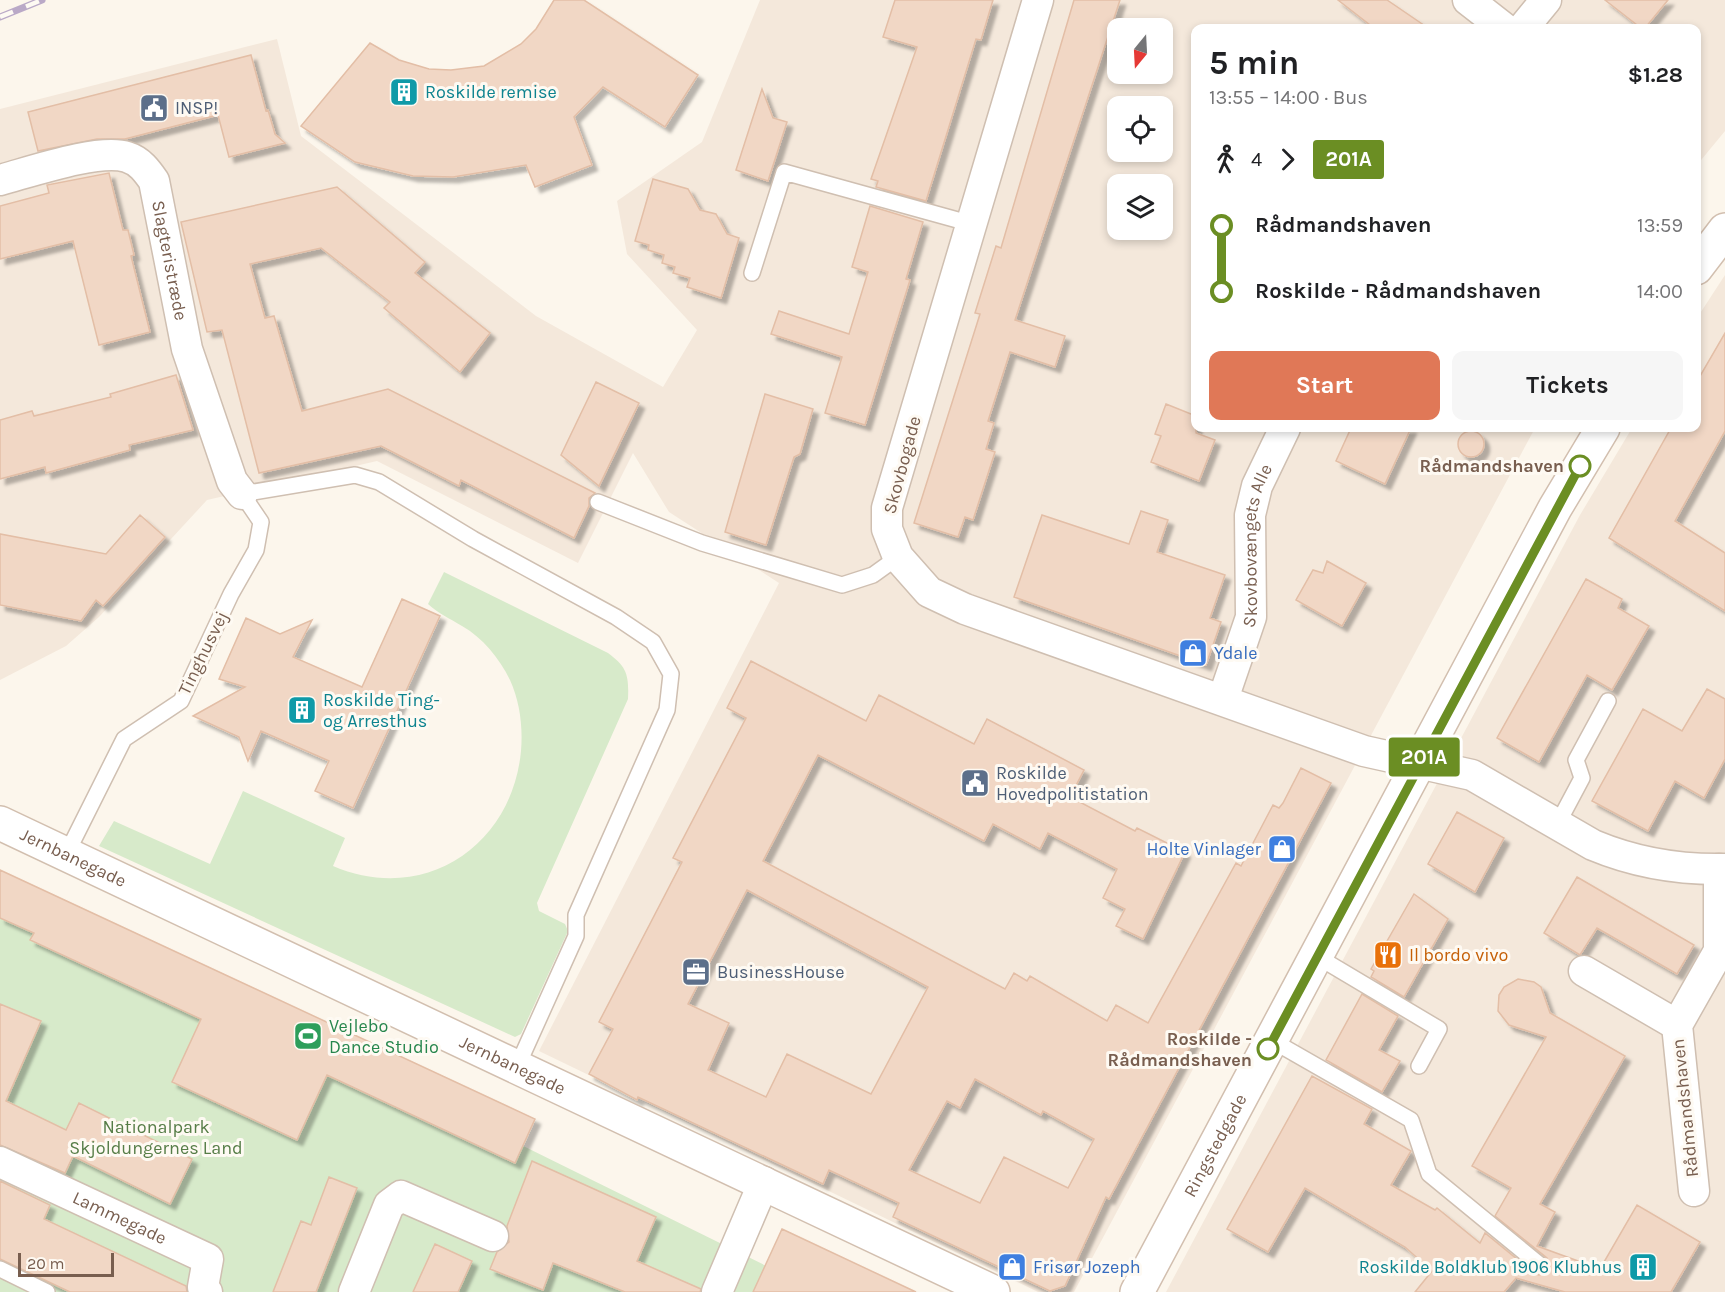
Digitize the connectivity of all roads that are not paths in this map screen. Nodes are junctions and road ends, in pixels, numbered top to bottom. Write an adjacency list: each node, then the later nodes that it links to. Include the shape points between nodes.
1 (1038, 0): 7 (street, Skovbogade)
2 (1468, 0): 4 (street)
3 (1546, 0): 5 (street)
4 (1499, 24)
5 (1526, 24)
6 (0, 180): 13 (street, Slagteristræde, via 106,154 128,157 144,167 154,181 187,350 232,481)
7 (972, 224): 10 (lane, via 784,172); 15 (street, Skovbogade, via 887,508 887,529)
8 (1725, 230): 9 (main road)
9 (1701, 261)
10 (752, 273)
11 (1283, 432): 16 (street, Skovbovængets Alle, via 1257,486 1250,515 1251,617)
12 (1601, 432): 18 (main road, Ringstedgade, via 1555,508)
13 (242, 494): 21 (lane, Tinghusvej, via 261,522 256,550 181,701 124,739); 28 (lane, via 355,475 379,482 473,539 616,617 653,642 670,674 667,710 576,915 576,936)
14 (598, 502): 15 (lane, via 742,556 842,585 873,574)
15 (898, 557): 16 (street, Skovbogade, via 928,592 965,609)
16 (1223, 699): 18 (street, Skovbogade, via 1364,751)
17 (1608, 701): 20 (lane, via 1576,760 1582,778)
18 (1420, 764): 20 (street, Rådmandshaven, via 1472,775); 23 (main road, Ringstedgade)
19 (0, 823): 21 (main road, Jernbanegade)
20 (1557, 825): 22 (street, Rådmandshaven, via 1593,845 1633,860 1661,866)
21 (66, 855): 28 (main road, Jernbanegade)
22 (1722, 869): 25 (street, Rådmandshaven, via 1719,951)
23 (1318, 957): 26 (main road, Ringstedgade); 27 (lane, via 1439,1029)
24 (1584, 971): 25 (street, Rådmandshaven)
25 (1677, 1024): 31 (street, Rådmandshaven)
26 (1273, 1041): 33 (lane, via 1411,1120 1429,1174); 40 (main road, Ringstedgade)
27 (1419, 1066)
28 (517, 1067): 30 (main road, Jernbanegade)
29 (0, 1162): 36 (street, Lammegade, via 208,1259 203,1287)
30 (764, 1182): 38 (street); 39 (main road, Jernbanegade)
31 (1694, 1191)
32 (493, 1236): 37 (street, via 401,1196 389,1205)
33 (1540, 1265)
34 (0, 1269): 35 (lane)
35 (47, 1292)
36 (207, 1292)
37 (354, 1292)
38 (717, 1292)
39 (993, 1292)
40 (1137, 1292)

